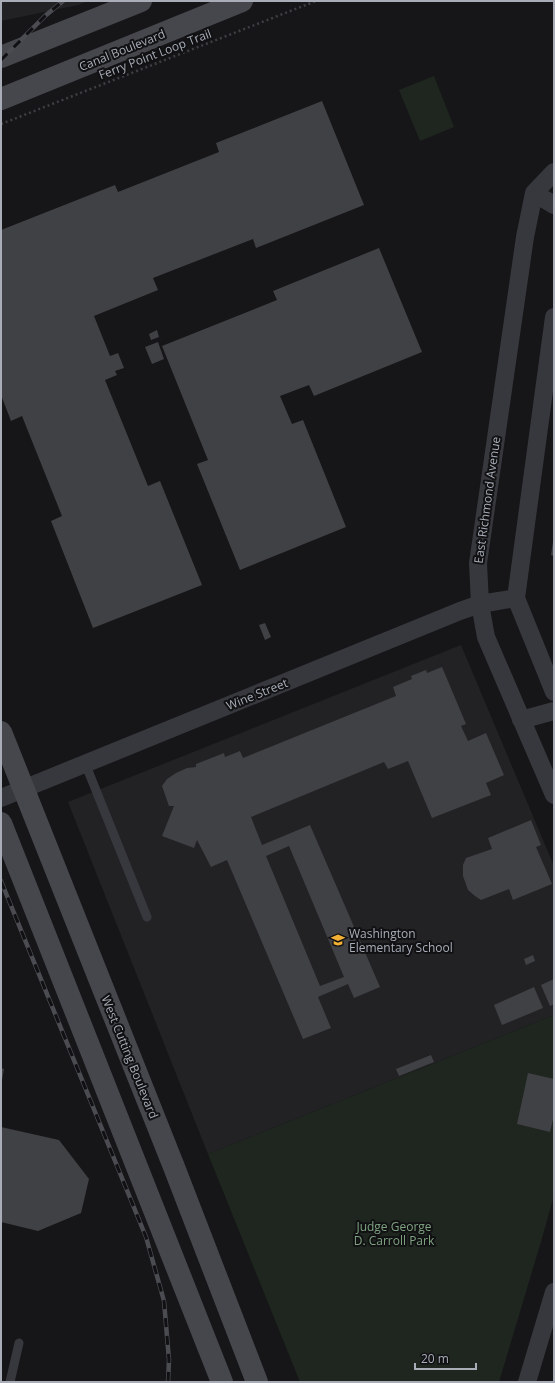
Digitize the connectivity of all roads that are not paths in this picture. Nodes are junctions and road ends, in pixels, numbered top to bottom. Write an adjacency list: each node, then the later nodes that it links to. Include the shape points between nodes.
1 (141, 1): 3 (street)
2 (242, 1): 4 (street, Canal Boulevard)
3 (1, 57)
4 (1, 99)
5 (554, 172): 6 (street)
6 (534, 193): 7 (street); 10 (street, East Richmond Avenue, via 524,245 478,564)
7 (554, 205)
8 (554, 317): 9 (street)
9 (516, 598): 10 (street, Wine Street); 11 (street)
10 (480, 604): 13 (street, East Richmond Avenue, via 486,636); 15 (street, Wine Street)
11 (554, 692)
12 (554, 711): 13 (street)
13 (522, 720): 17 (street, East Richmond Avenue)
14 (1, 732): 16 (street, West Cutting Boulevard)
15 (86, 763): 16 (street, Wine Street); 20 (lane)
16 (23, 789): 18 (street, Wine Street); 25 (street, West Cutting Boulevard)
17 (554, 795)
18 (1, 798)
19 (1, 823): 24 (street)
20 (147, 917)
21 (554, 1292): 26 (street)
22 (19, 1343): 23 (lane)
23 (10, 1382)
24 (222, 1382)
25 (258, 1382)
26 (527, 1382)

